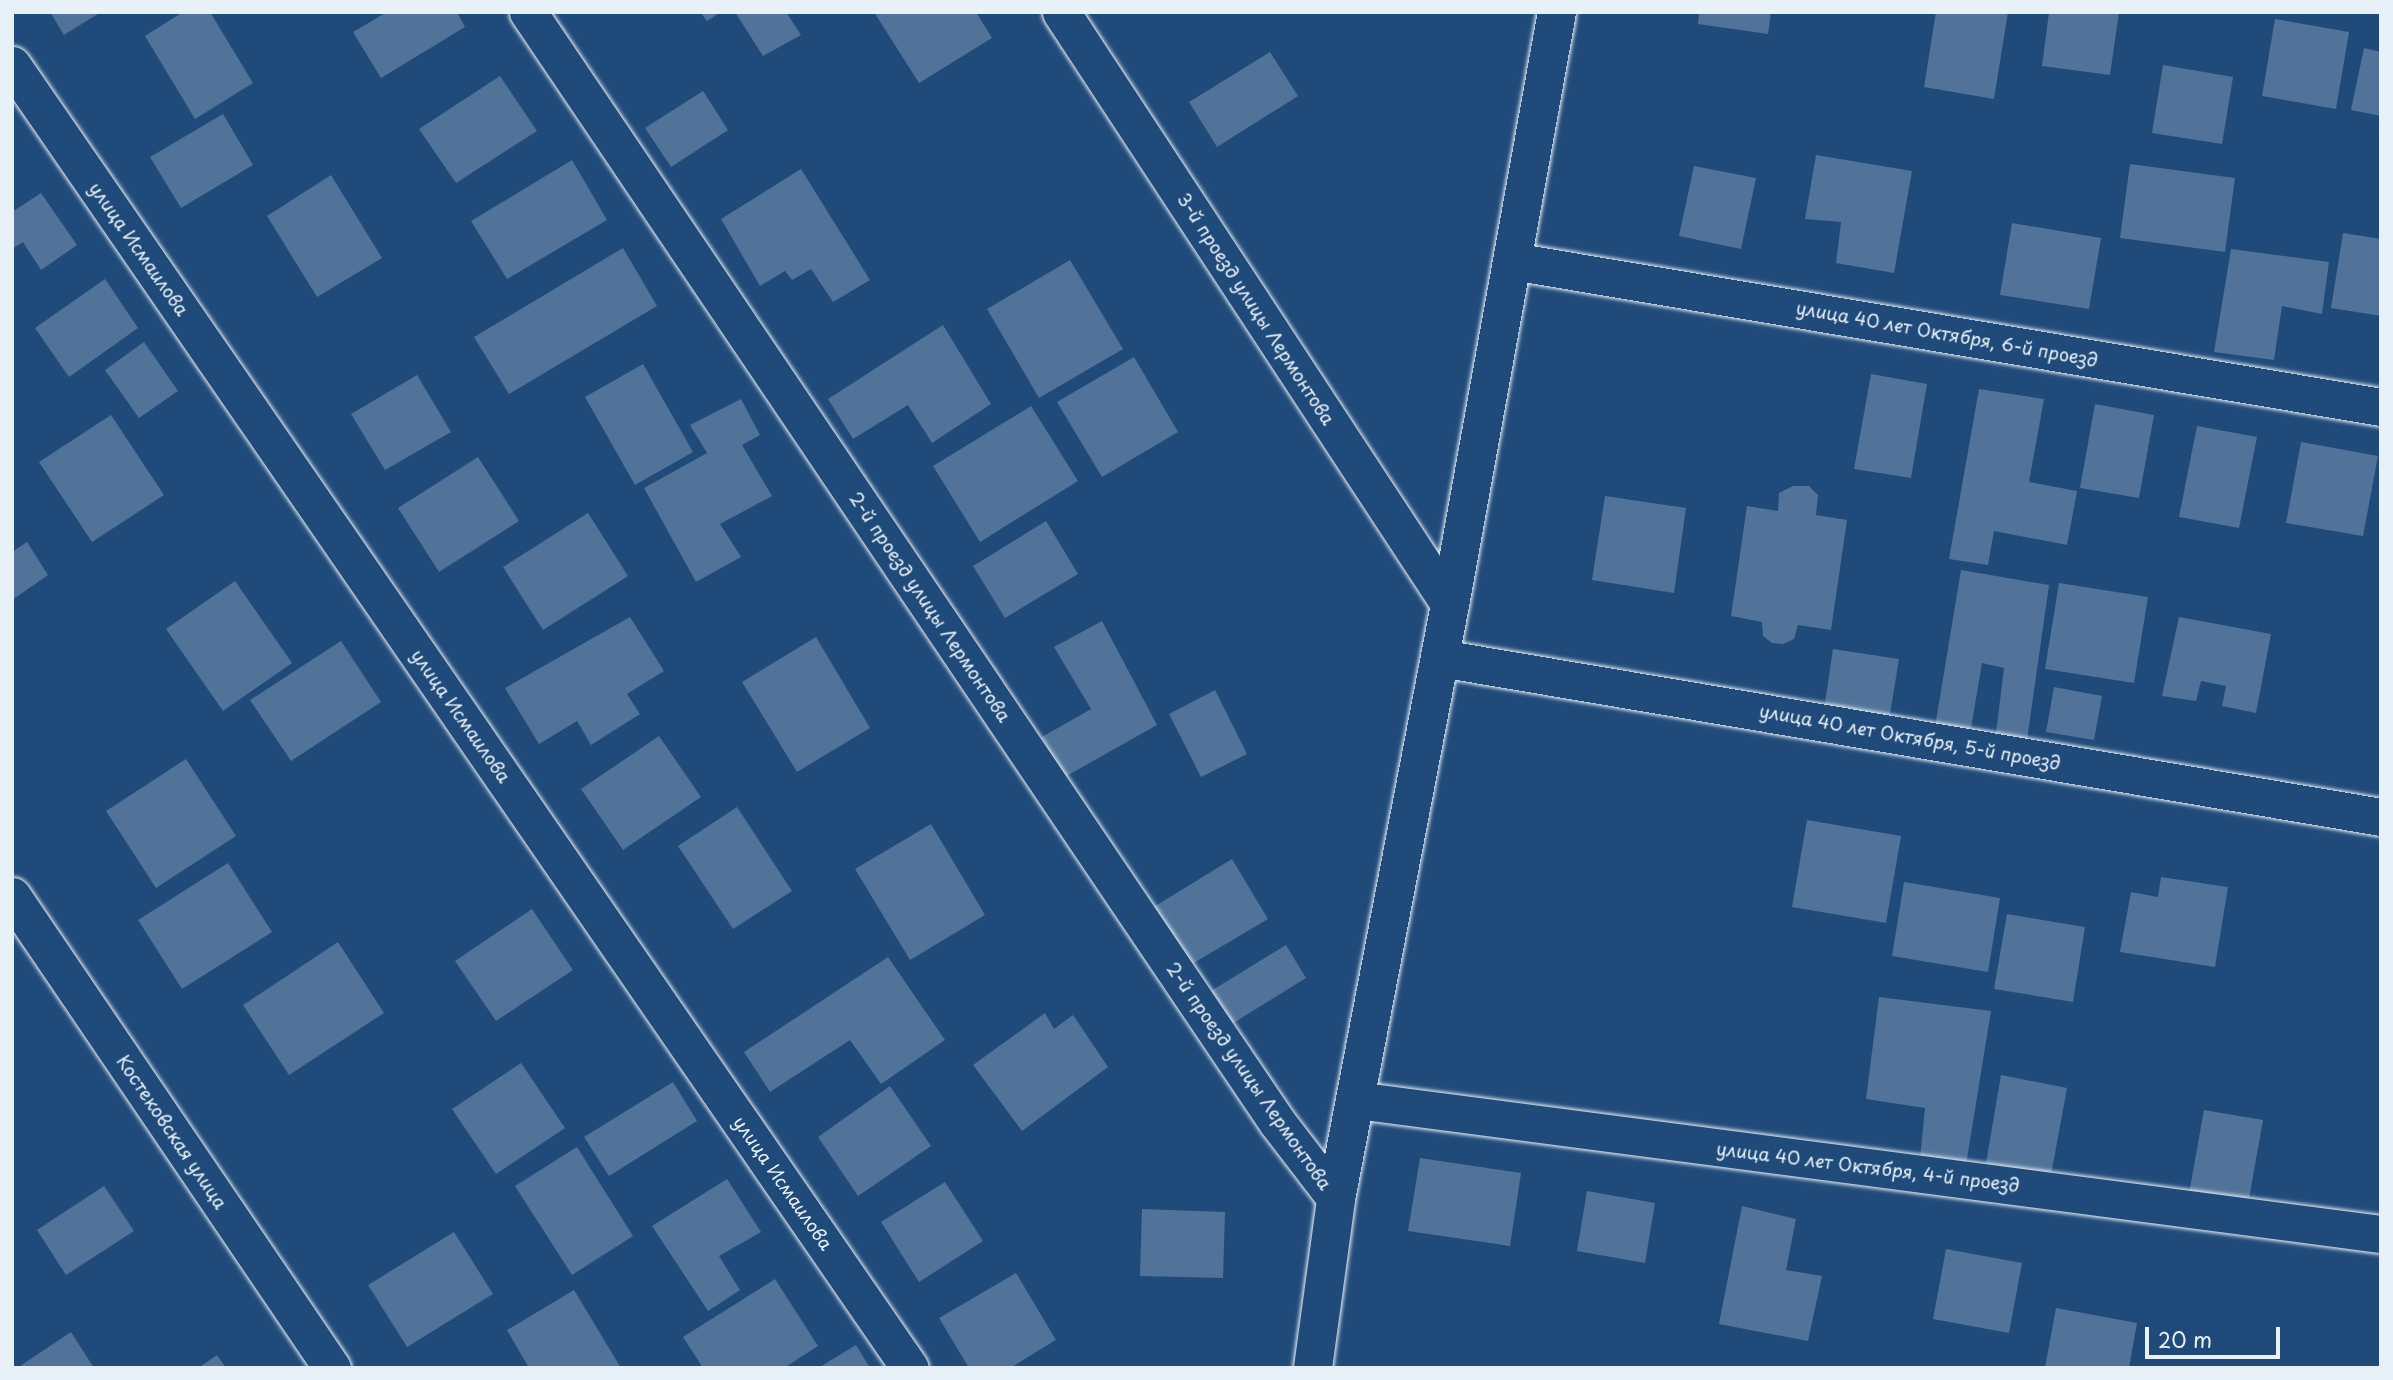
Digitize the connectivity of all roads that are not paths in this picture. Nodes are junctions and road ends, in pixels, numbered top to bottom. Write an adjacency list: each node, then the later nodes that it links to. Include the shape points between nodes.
1 (528, 12): 12 (street, 2-й проезд улицы Лермонтова, via 1277,1122)
2 (1061, 12): 7 (street, 3-й проезд улицы Лермонтова)
3 (1557, 12): 5 (street)
4 (12, 65): 15 (street, улица Исмаилова)
5 (1512, 261): 6 (street, улица 40 лет Октября, 6-й проезд); 7 (street)
6 (2381, 407)
7 (1450, 605): 8 (street)
8 (1440, 658): 9 (street, улица 40 лет Октября, 5-й проезд); 11 (street)
9 (2381, 817)
10 (12, 896): 14 (street, Костековская улица)
11 (1356, 1100): 12 (street); 13 (street, улица 40 лет Октября, 4-й проезд)
12 (1336, 1199): 16 (street)
13 (2381, 1234)
14 (332, 1368)
15 (910, 1368)
16 (1313, 1368)

